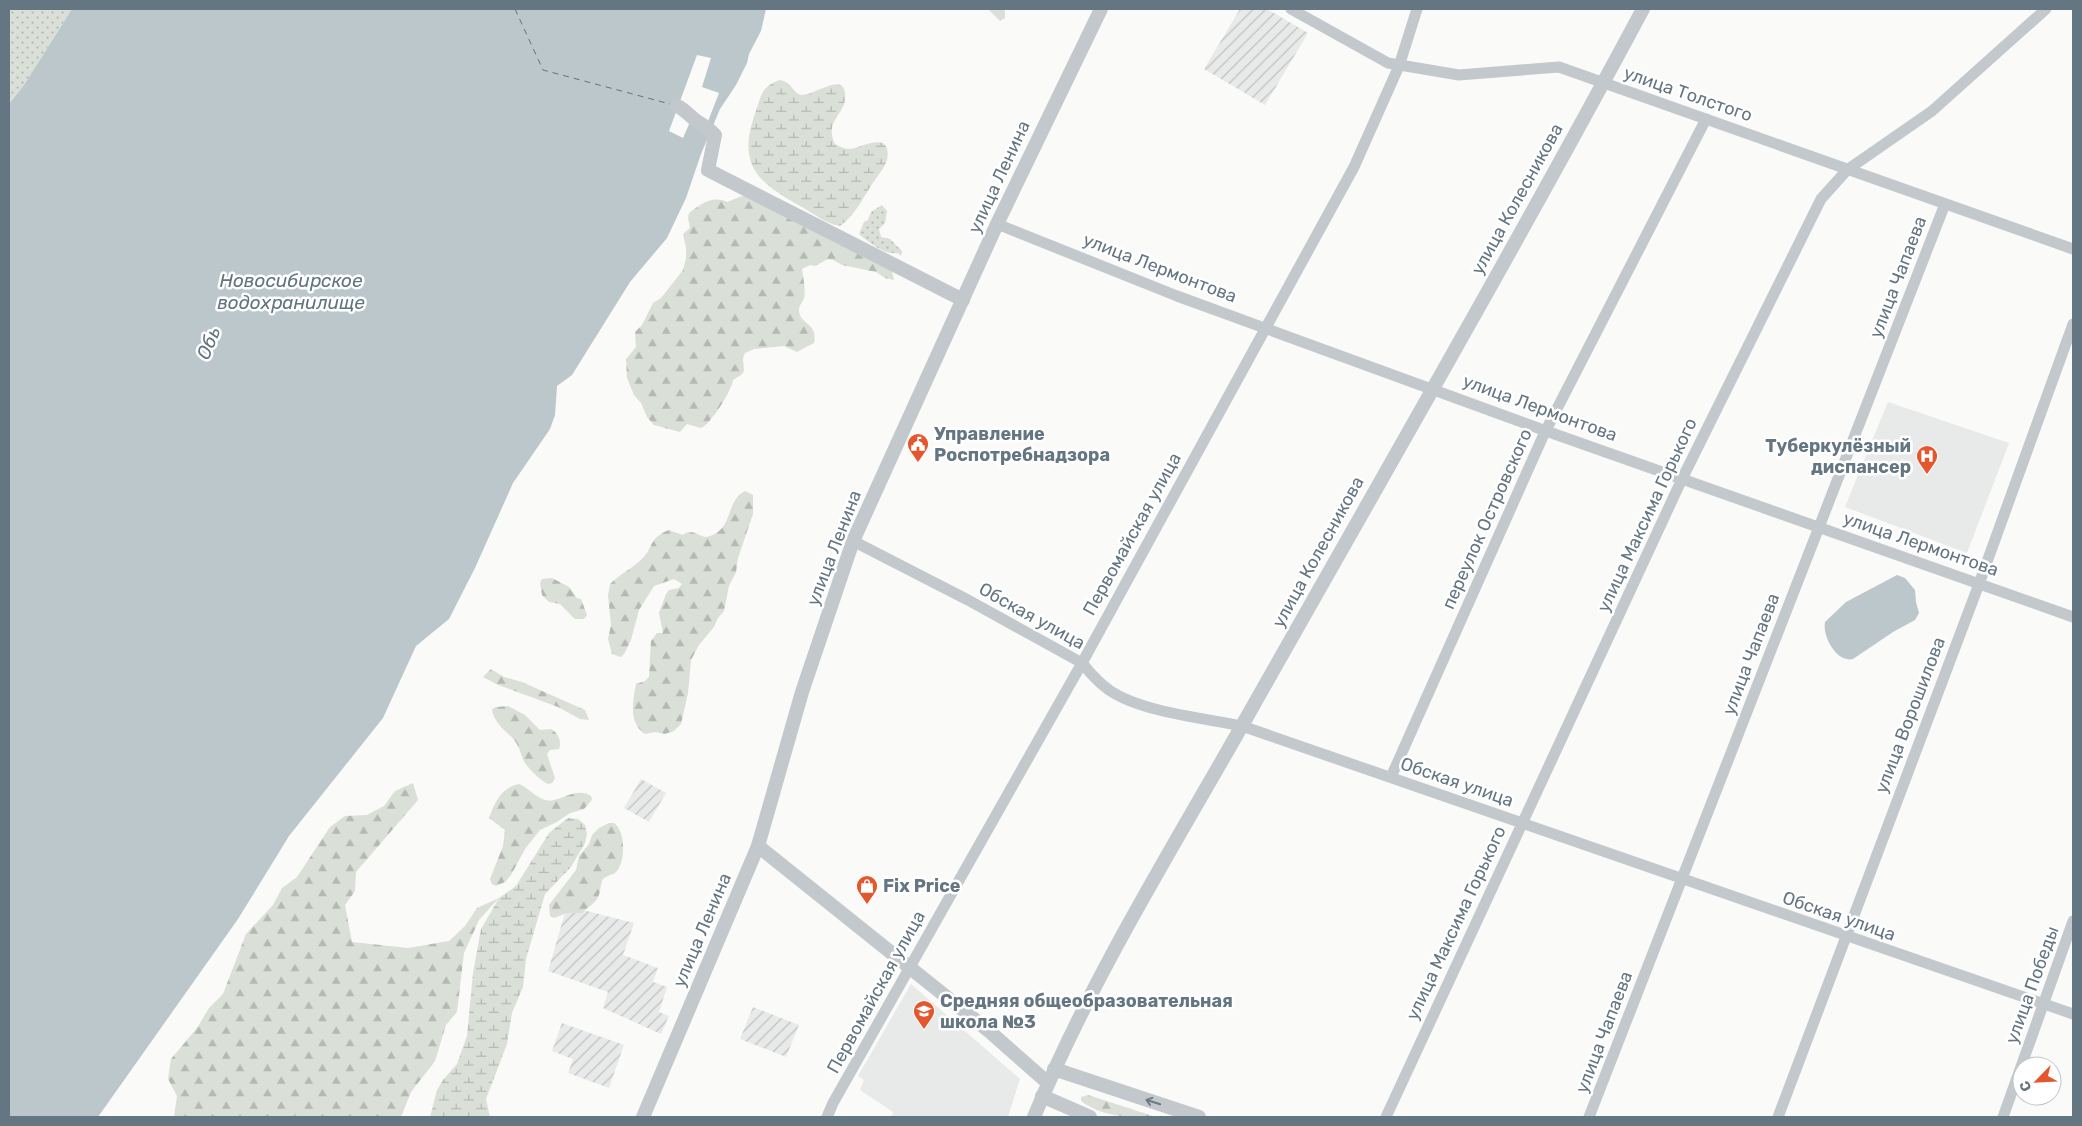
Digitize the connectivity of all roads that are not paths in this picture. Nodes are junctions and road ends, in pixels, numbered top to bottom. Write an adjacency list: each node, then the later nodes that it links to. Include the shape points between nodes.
1 (1100, 9): 12 (street, улица Ленина)
2 (1291, 9): 6 (street, улица Толстого)
3 (1417, 9): 6 (street, Первомайская улица)
4 (1643, 9): 7 (street, улица Колесникова)
5 (2046, 9): 10 (street, улица Максима Горького, via 1932,111)
6 (1399, 66): 7 (street, улица Толстого, via 1459,75 1559,67); 16 (street, Первомайская улица, via 1354,167)
7 (1603, 83): 9 (street, улица Толстого); 17 (street, улица Колесникова)
8 (677, 106): 14 (street, via 705,124 715,135 708,170)
9 (1706, 119): 10 (street, улица Толстого); 18 (street, переулок Островского)
10 (1847, 170): 11 (street, улица Толстого); 19 (street, улица Максима Горького, via 1821,199)
11 (1945, 204): 13 (street, улица Толстого); 20 (street, улица Чапаева)
12 (997, 224): 14 (street, улица Ленина); 16 (street, улица Лермонтова, via 1177,296)
13 (2073, 248)
14 (963, 300): 21 (street, улица Ленина)
15 (2073, 324): 22 (street, улица Ворошилова)
16 (1266, 327): 17 (street, улица Лермонтова); 24 (street, Первомайская улица)
17 (1432, 389): 18 (street, улица Лермонтова); 25 (street, улица Колесникова)
18 (1546, 431): 19 (street, улица Лермонтова); 26 (street, переулок Островского)
19 (1682, 479): 20 (street, улица Лермонтова); 27 (street, улица Максима Горького)
20 (1819, 527): 22 (street, улица Лермонтова); 29 (street, улица Чапаева)
21 (853, 541): 24 (street, Обская улица); 28 (street, улица Ленина, via 802,692)
22 (1979, 584): 23 (street, улица Лермонтова); 31 (street, улица Ворошилова)
23 (2073, 617)
24 (1082, 663): 25 (street, Обская улица, via 1110,690 1133,702); 32 (street, Первомайская улица)
25 (1242, 726): 26 (street, Обская улица); 35 (street, улица Колесникова, via 1109,959)
26 (1391, 777): 27 (street, Обская улица)
27 (1522, 823): 29 (street, Обская улица); 43 (street, улица Максима Горького)
28 (758, 846): 32 (street); 38 (street, улица Ленина)
29 (1682, 879): 31 (street, Обская улица); 44 (street, улица Чапаева)
30 (2073, 921): 33 (street, улица Победы)
31 (1846, 936): 33 (street, Обская улица); 45 (street, улица Ворошилова)
32 (910, 968): 36 (street); 39 (street, Первомайская улица)
33 (2044, 1004): 34 (street, Обская улица); 46 (street, улица Победы)
34 (2073, 1014)
35 (1054, 1069): 36 (street, улица Колесникова); 42 (street, one-way to 35)
36 (1048, 1083): 37 (street, улица Колесникова)
37 (1042, 1096): 40 (street, улица Колесникова); 41 (street)
38 (643, 1117)
39 (827, 1117)
40 (1034, 1117)
41 (1090, 1117)
42 (1199, 1117)
43 (1386, 1117)
44 (1589, 1117)
45 (1778, 1117)
46 (2003, 1117)

